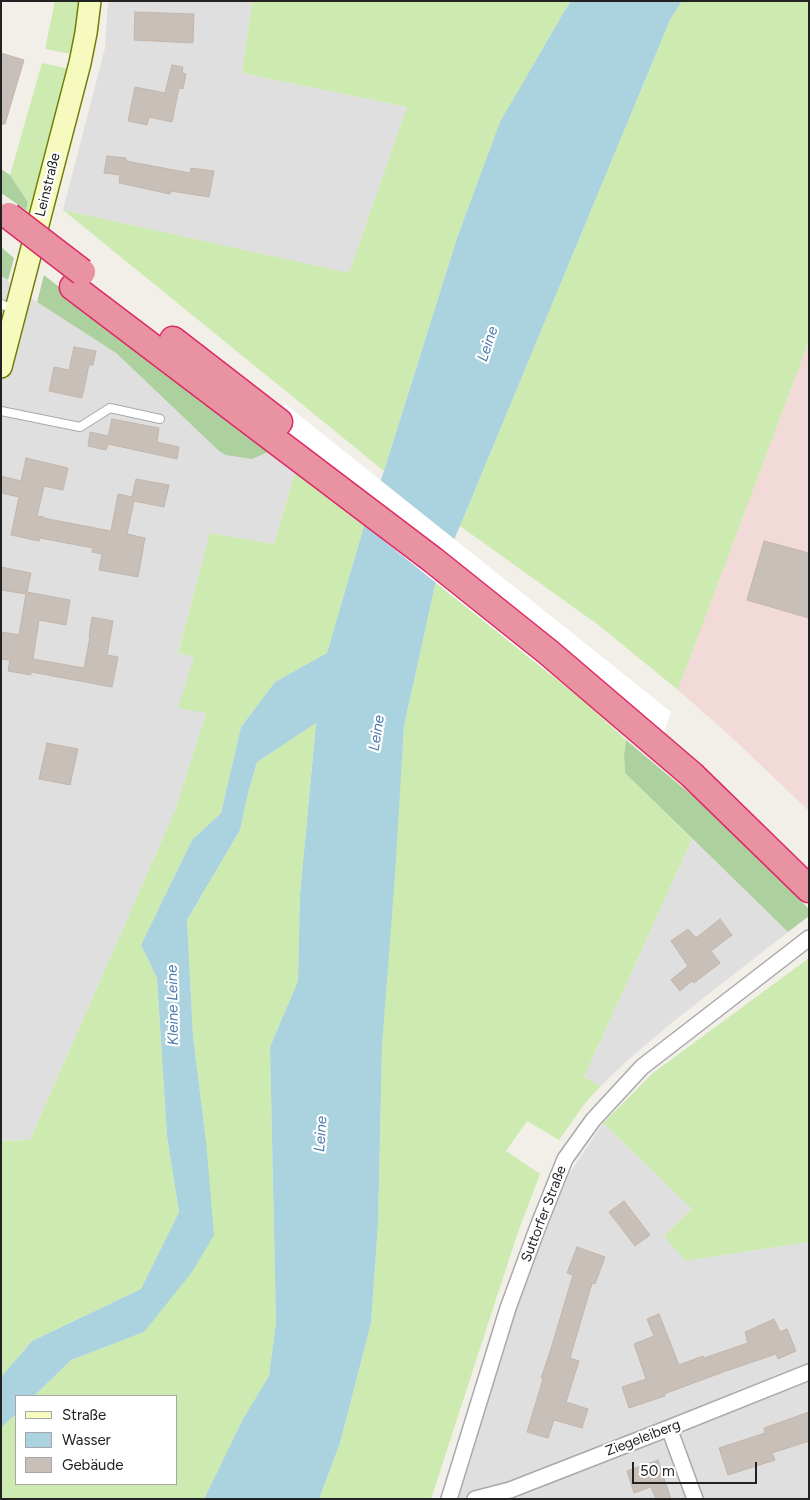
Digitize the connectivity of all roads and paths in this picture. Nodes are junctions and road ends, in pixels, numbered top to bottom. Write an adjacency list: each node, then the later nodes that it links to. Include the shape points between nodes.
1 (90, 1): 3 (main road, Leinstraße, via 80,63)
2 (4, 219): 7 (highway, bridge, via 78,280 240,403 548,652 662,738 692,775)
3 (8, 308): 4 (main road, Leinstraße)
4 (1, 367)
5 (1, 411): 6 (lane, via 80,426 110,408)
6 (160, 419)
7 (807, 879)
8 (809, 938): 12 (street, Suttorfer Straße, via 642,1067 593,1120 565,1159 508,1308)
9 (809, 1372): 10 (street, Ziegeleiberg)
10 (669, 1428): 11 (street, Ziegeleiberg); 14 (street)
11 (511, 1494): 13 (street, Ziegeleiberg)
12 (449, 1499)
13 (475, 1499)
14 (695, 1499)

